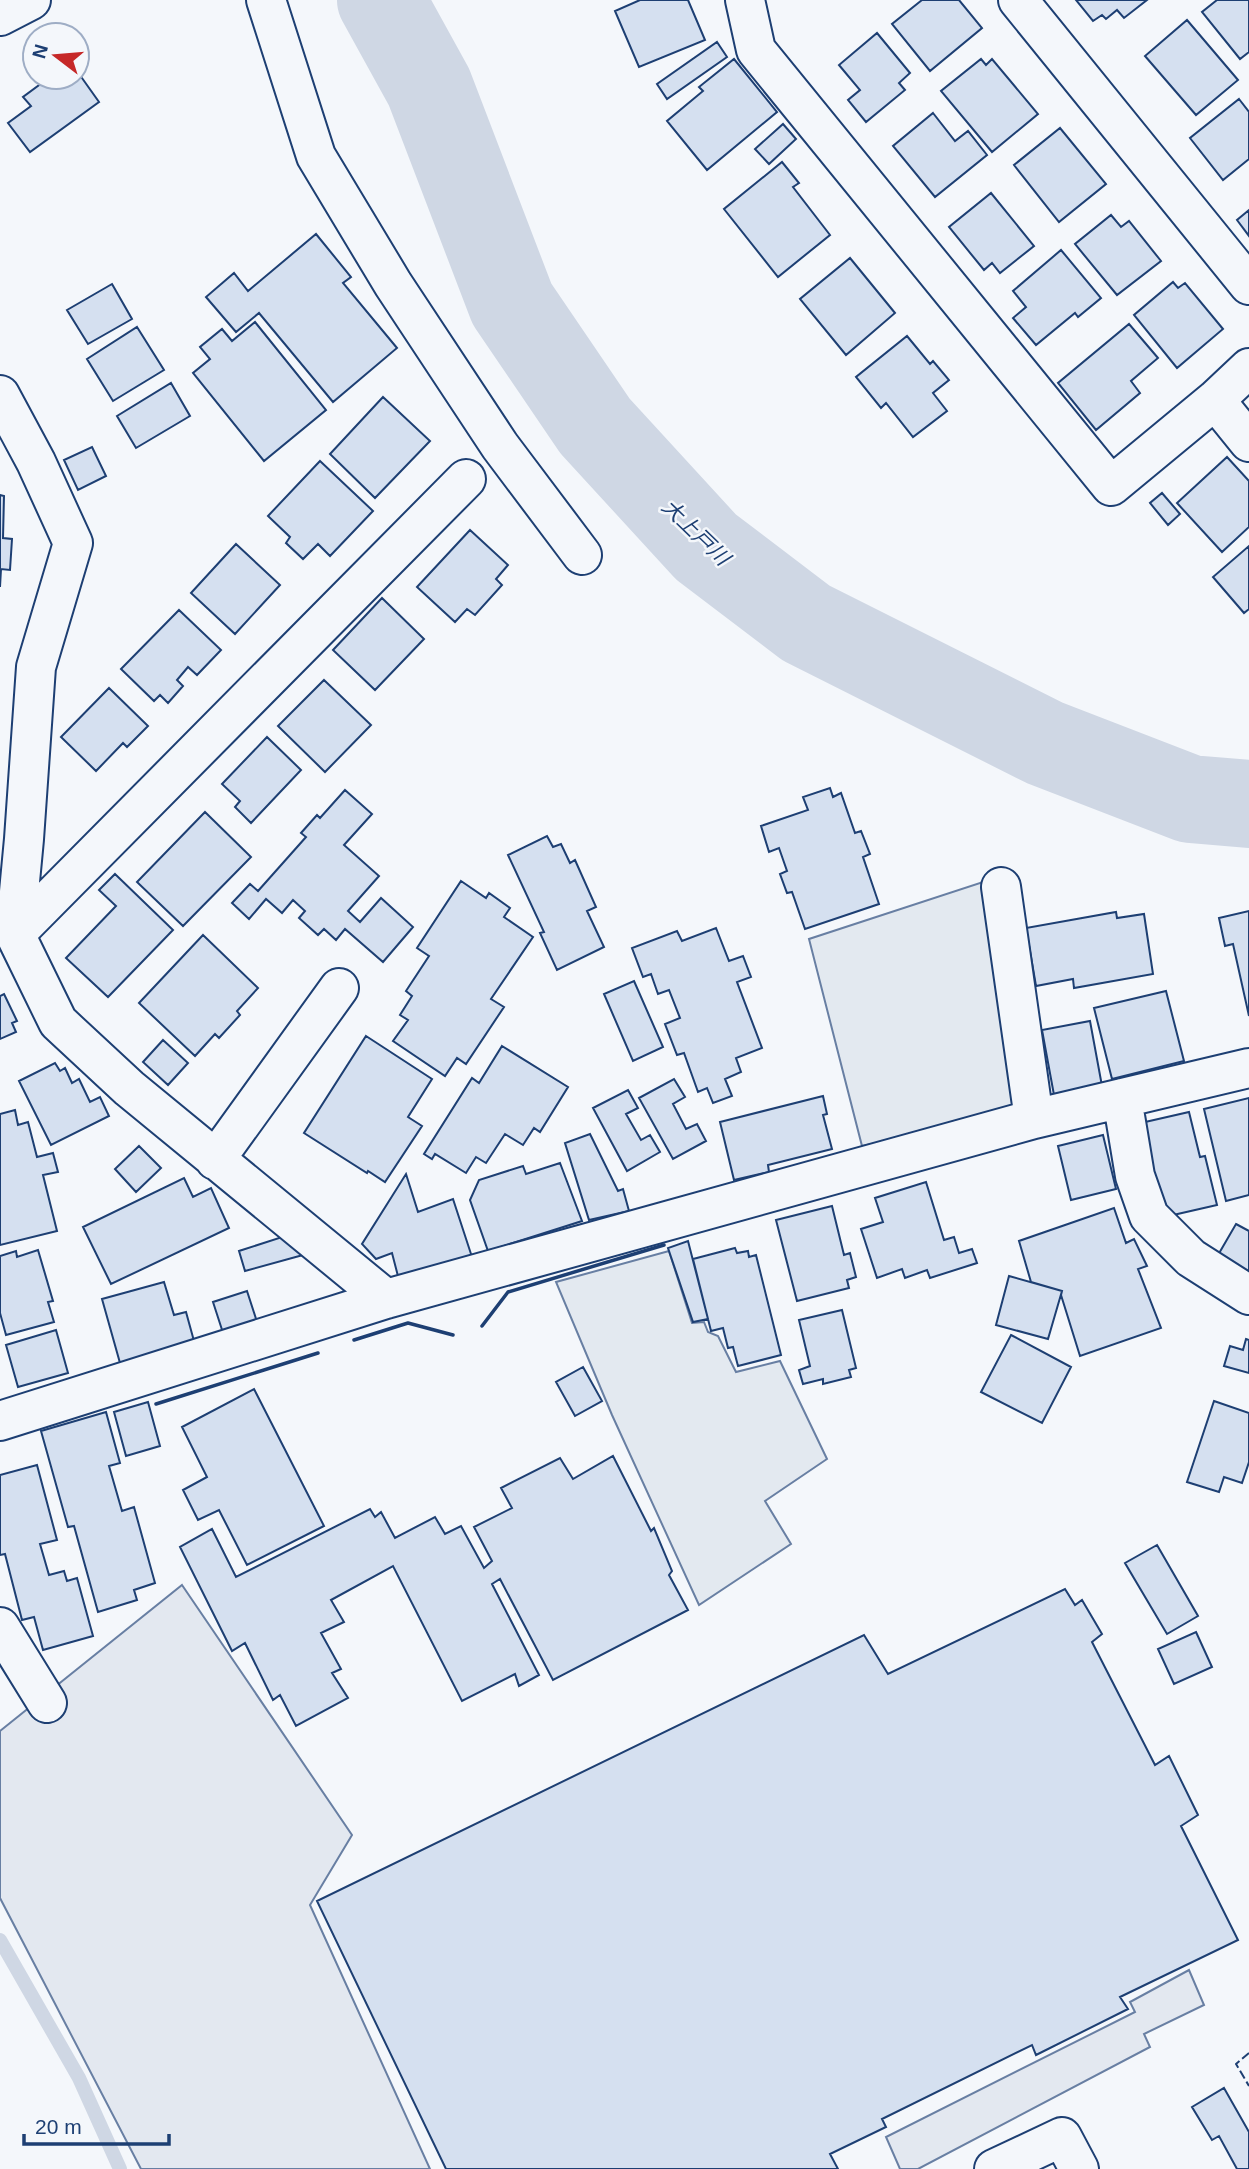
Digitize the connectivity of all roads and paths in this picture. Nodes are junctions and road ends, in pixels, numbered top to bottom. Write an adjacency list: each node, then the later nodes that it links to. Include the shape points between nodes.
1 (31, 0): 5 (street)
2 (266, 0): 12 (street, via 316,156 393,284 500,446)
3 (745, 0): 9 (street, via 756,50 1111,486)
4 (1018, 0): 6 (street)
5 (0, 16)
6 (1249, 285)
7 (1249, 368): 9 (street)
8 (0, 394): 14 (street, via 73,543 36,667 24,839)
9 (1215, 400): 10 (street)
10 (1249, 442)
11 (466, 479): 14 (street)
12 (582, 555)
13 (1001, 887): 18 (street)
14 (10, 929): 19 (street, via 58,1023)
15 (339, 988): 19 (street)
16 (1249, 1068): 17 (street)
17 (1122, 1098): 18 (street); 20 (street, via 1135,1176 1149,1216 1192,1258)
18 (1034, 1119): 21 (street)
19 (215, 1160): 21 (street)
20 (1249, 1295)
21 (386, 1299): 22 (street)
22 (0, 1421)
23 (0, 1627): 24 (street)
24 (47, 1703)
25 (994, 2169): 26 (street, via 1062,2137)
26 (1079, 2169)

